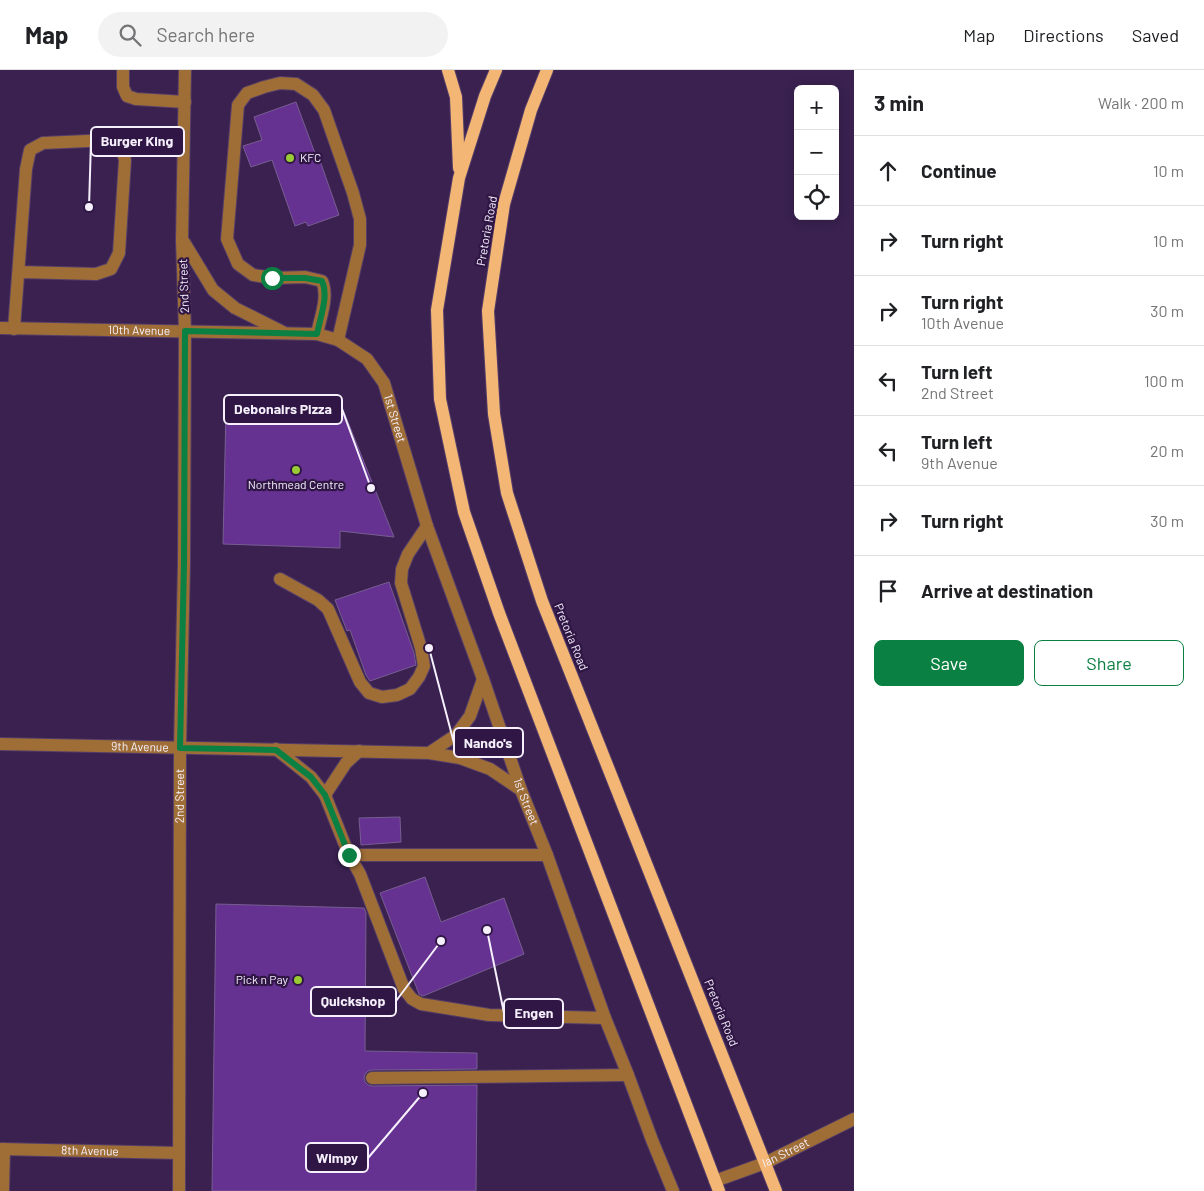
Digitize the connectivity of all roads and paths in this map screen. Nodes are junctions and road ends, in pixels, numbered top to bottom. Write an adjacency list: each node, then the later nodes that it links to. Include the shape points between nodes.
1 (123, 70): 6 (street, via 123,87 127,96)
2 (185, 70): 6 (street, 2nd Street)
3 (448, 70): 7 (main road, via 456,97)
4 (496, 70): 7 (main road)
5 (548, 70): 34 (main road, Pretoria Road, via 531,110 504,204 488,311 494,414 507,493 542,601)
6 (185, 102): 8 (street, 2nd Street)
7 (459, 178): 35 (main road, via 437,310 440,399 464,512 499,613)
8 (182, 240): 12 (street, 2nd Street); 13 (street, via 213,290 235,308)
9 (19, 272): 9 (street, via 30,150 43,143 109,140 120,147 125,160 119,253 111,269 96,274); 11 (street)
10 (0, 328): 11 (street, 10th Avenue)
11 (14, 329): 12 (street, 10th Avenue)
12 (185, 331): 13 (street, 10th Avenue); 20 (street, 2nd Street)
13 (287, 334): 14 (street, 10th Avenue)
14 (317, 334): 15 (street, 10th Avenue); 15 (street, via 325,294 322,281 253,275 238,264 227,239 238,105 247,93 280,83 296,84 314,95 324,110 360,219 360,245)
15 (338, 340): 16 (street, 1st Street, via 367,359 384,383)
16 (427, 526): 17 (street, via 408,554 401,583 424,666 410,689 397,695 382,697 369,693 360,682 328,609); 18 (street, 1st Street)
17 (280, 579)
18 (483, 679): 23 (street, via 470,716 456,735); 24 (street, 1st Street)
19 (0, 744): 20 (street, 9th Avenue)
20 (180, 748): 21 (street, 9th Avenue); 33 (street, 2nd Street)
21 (276, 750): 22 (street, 9th Avenue); 25 (street, via 311,777)
22 (359, 751): 23 (street, 9th Avenue); 25 (street, via 346,763)
23 (429, 753): 24 (street, 9th Avenue, via 460,758 490,770)
24 (521, 790): 27 (street, 1st Street)
25 (325, 795): 26 (street)
26 (349, 855): 27 (street); 28 (street, via 360,874 404,989 412,999 420,1004 489,1015)
27 (546, 855): 28 (street, 1st Street)
28 (605, 1018): 29 (street, 1st Street)
29 (628, 1075): 30 (street); 38 (street, 1st Street)
30 (372, 1078)
31 (854, 1119): 34 (street, Ian Street)
32 (2, 1149): 33 (street, 8th Avenue); 36 (street)
33 (179, 1153): 37 (street, 2nd Street)
34 (766, 1163): 35 (street, Ian Street); 39 (main road, Pretoria Road)
35 (717, 1186)
36 (3, 1191)
37 (179, 1191)
38 (673, 1191)
39 (776, 1191)

